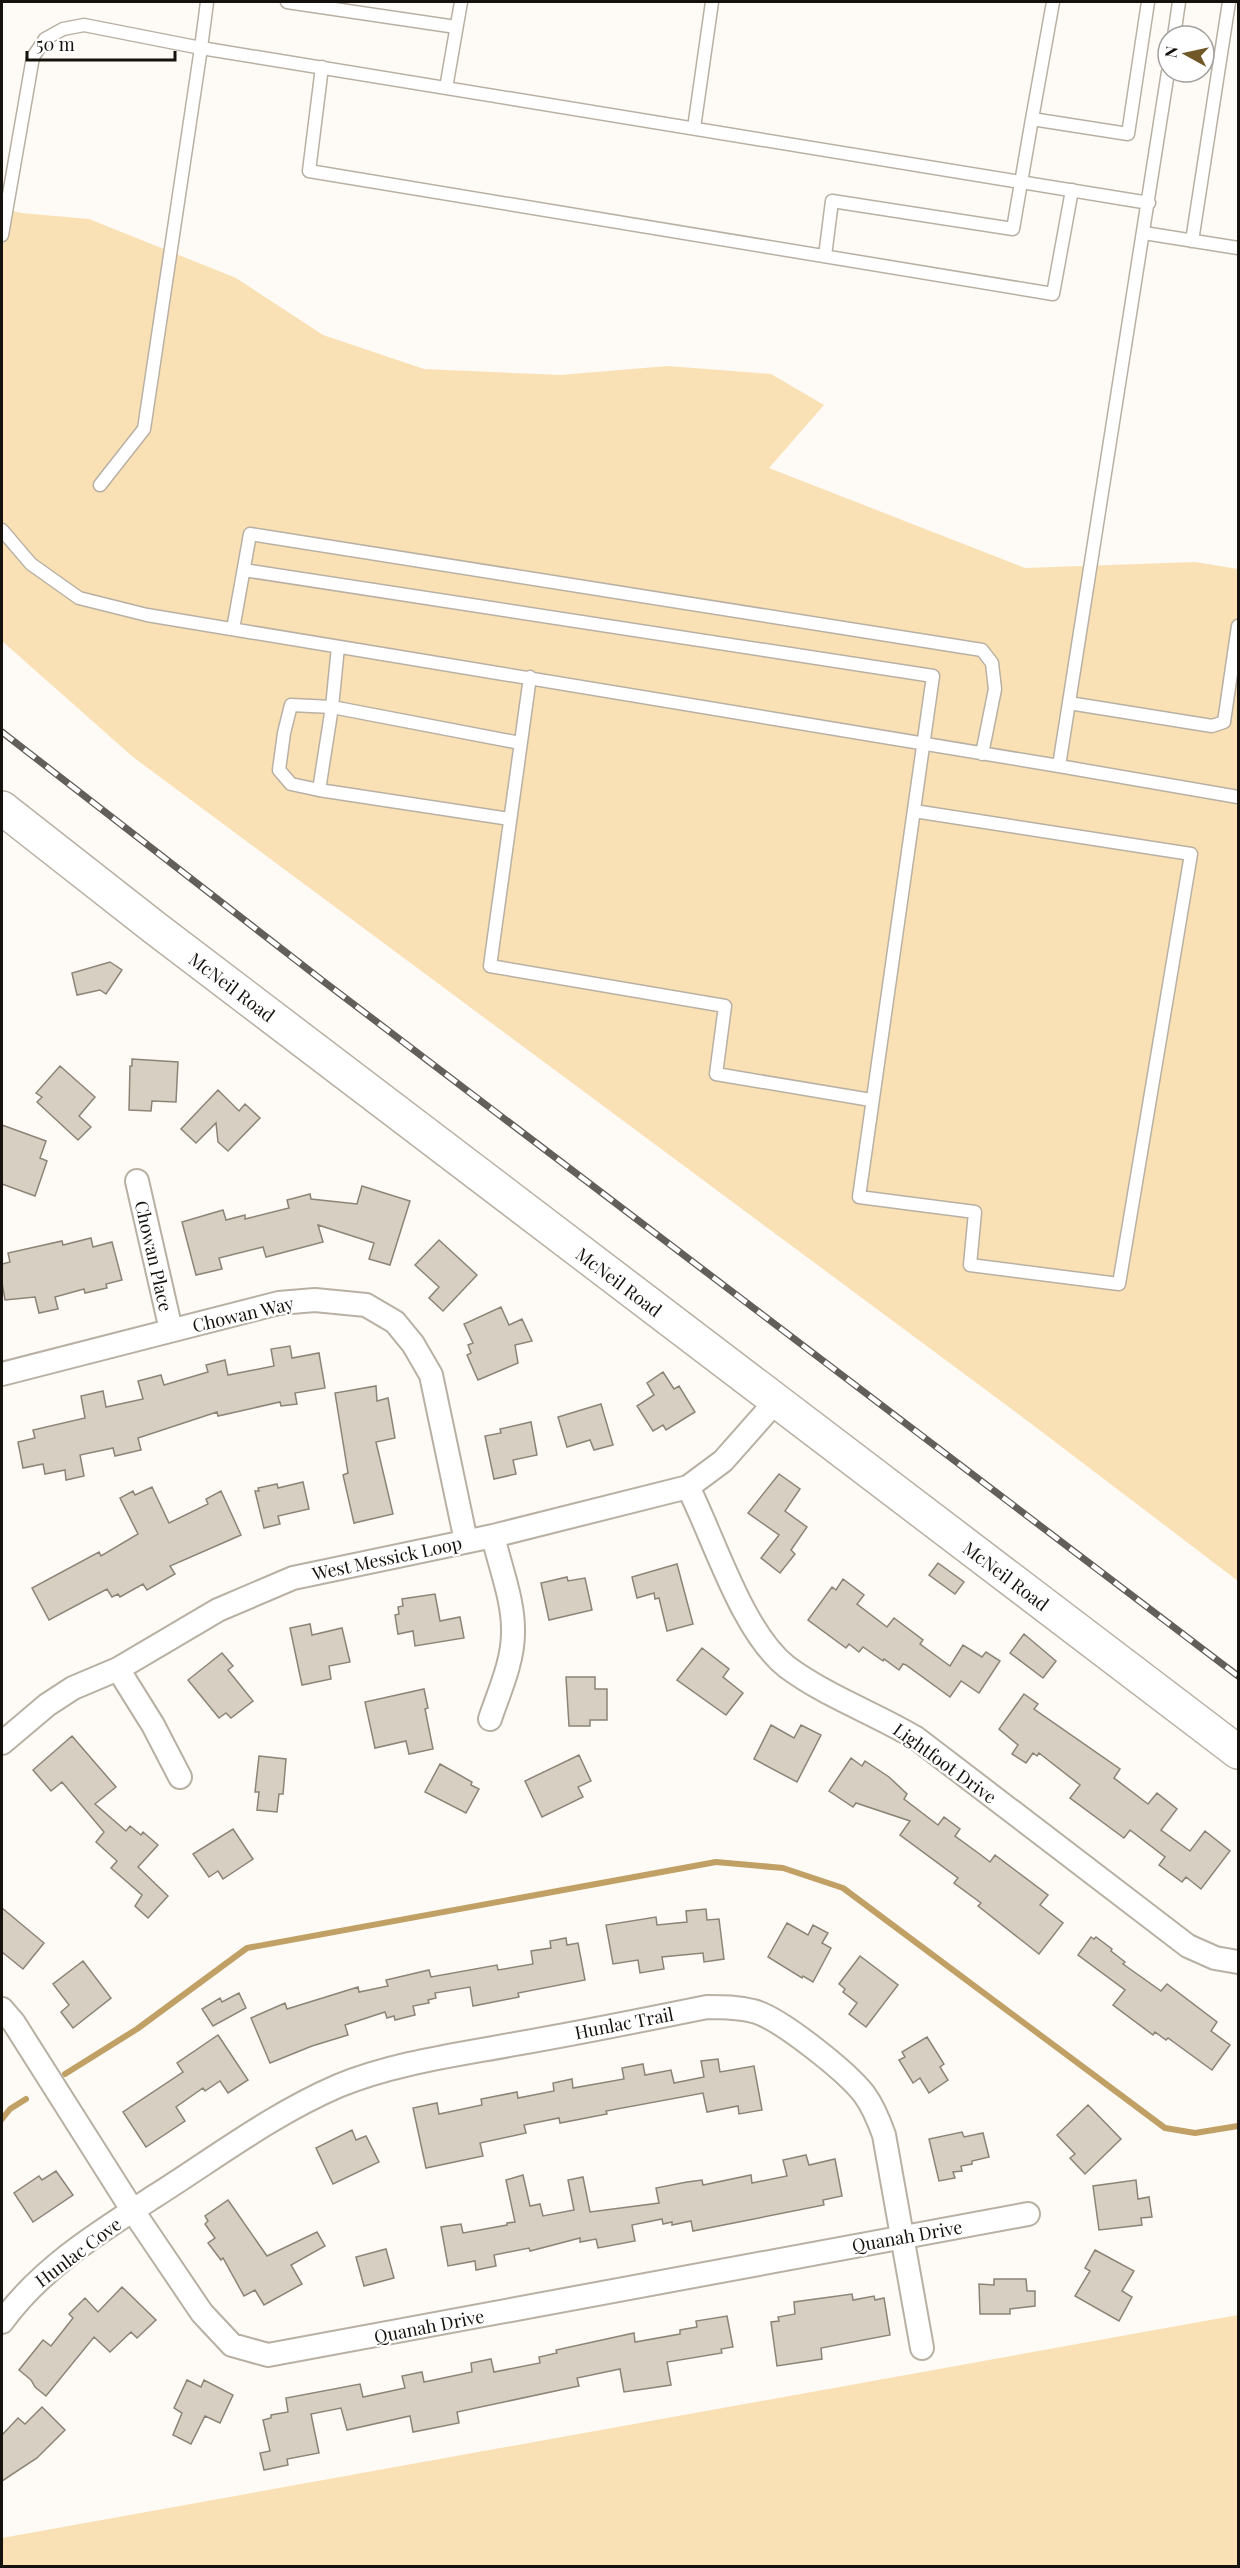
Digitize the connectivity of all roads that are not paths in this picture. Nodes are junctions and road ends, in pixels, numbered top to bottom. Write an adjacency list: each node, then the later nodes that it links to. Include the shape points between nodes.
1 (207, 2): 11 (lane)
2 (287, 2): 10 (lane)
3 (461, 2): 10 (lane)
4 (712, 2): 16 (lane)
5 (1053, 2): 15 (lane)
6 (1148, 2): 15 (lane, via 1128,134)
7 (1179, 2): 9 (lane)
8 (1229, 2): 22 (lane)
9 (1176, 24)
10 (456, 27): 14 (lane)
11 (201, 48): 12 (lane); 21 (lane, via 84,25 63,29 45,39 33,57); 25 (lane, via 144,429)
12 (322, 68): 14 (lane); 24 (lane, via 309,171)
13 (1166, 84): 19 (lane)
14 (446, 88): 16 (lane)
15 (1032, 119): 17 (lane)
16 (694, 128): 17 (lane)
17 (1022, 182): 18 (lane); 24 (lane, via 1013,229 832,201)
18 (1071, 190): 19 (lane); 24 (lane, via 1053,294)
19 (1149, 203): 20 (lane)
20 (1144, 233): 22 (lane); 32 (lane)
21 (2, 235)
22 (1192, 240): 23 (lane)
23 (1239, 248)
24 (825, 256)
25 (100, 486)
26 (2, 530): 29 (lane, via 31,564 79,598 147,615)
27 (244, 570): 29 (lane); 35 (lane, via 933,676); 36 (lane, via 250,534 982,650 992,663 995,689)
28 (1239, 626): 32 (lane, via 1224,722 1212,726)
29 (233, 629): 30 (lane)
30 (338, 646): 31 (lane); 33 (lane)
31 (530, 677): 34 (lane); 35 (lane)
32 (1069, 702): 37 (lane)
33 (332, 707): 34 (lane); 38 (lane); 38 (lane, via 291,705 284,734 279,770 291,784)
34 (520, 743): 42 (lane)
35 (924, 744): 36 (lane); 41 (lane)
36 (982, 754): 37 (lane)
37 (1059, 766): 39 (lane)
38 (319, 789): 42 (lane)
39 (1239, 798)
40 (2, 808): 47 (main road, McNeil Road)
41 (914, 812): 43 (lane); 43 (lane, via 1191,854 1119,1284 970,1265 975,1212 859,1197)
42 (510, 819): 43 (lane, via 490,966 725,1006 716,1074)
43 (871, 1100)
44 (136, 1181): 45 (street, Chowan Place)
45 (171, 1330): 46 (street, Chowan Way); 50 (street, Chowan Way, via 303,1300 366,1305 395,1322 431,1375)
46 (2, 1374)
47 (776, 1401): 48 (street, West Messick Loop, via 723,1461); 54 (main road, McNeil Road)
48 (688, 1487): 49 (street, West Messick Loop); 56 (street, Lightfoot Drive, via 754,1628 786,1666 916,1738 1188,1946 1215,1958)
49 (493, 1536): 50 (street, West Messick Loop); 52 (street, via 513,1633 511,1654)
50 (466, 1541): 51 (street, West Messick Loop, via 293,1578 218,1610)
51 (118, 1669): 53 (street, West Messick Loop, via 47,1705); 55 (street)
52 (490, 1719)
53 (2, 1743)
54 (1239, 1752)
55 (180, 1778)
56 (1239, 1962)
57 (2, 2009): 58 (street, Quanah Drive)
58 (133, 2211): 60 (street, Quanah Drive, via 202,2313 232,2345 268,2355); 60 (street, Hunlac Trail, via 282,2115 341,2085 373,2074 707,2007 731,2007 776,2020 852,2080 865,2095 885,2135); 61 (street, Hunlac Cove, via 61,2260 16,2301)
59 (1028, 2214): 60 (street, Quanah Drive)
60 (901, 2236): 62 (street, Hunlac Trail)
61 (2, 2322)
62 (922, 2348)

